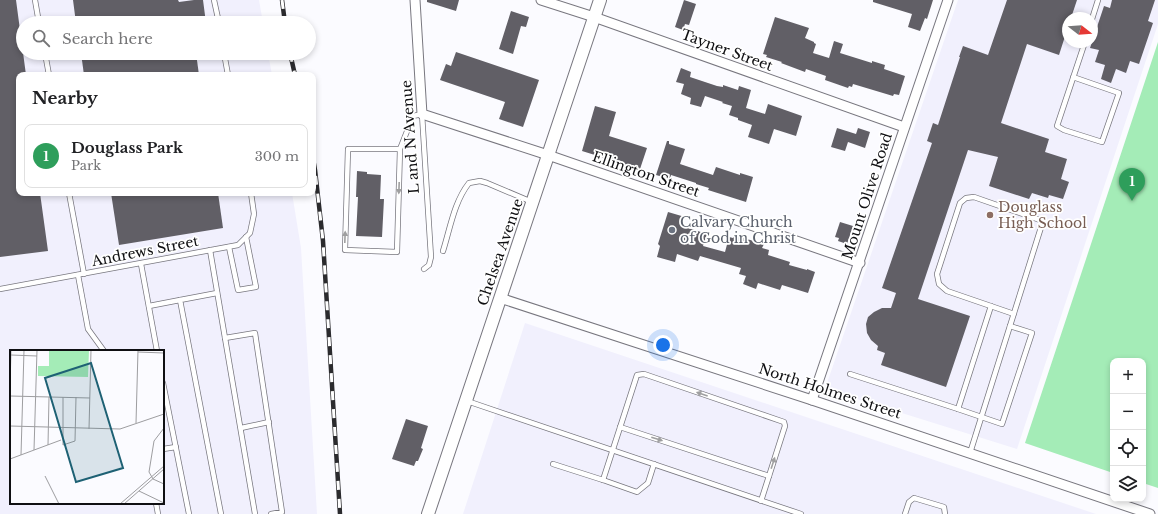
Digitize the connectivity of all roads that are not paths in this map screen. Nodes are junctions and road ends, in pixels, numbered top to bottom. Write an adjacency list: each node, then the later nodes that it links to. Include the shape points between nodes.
1 (35, 0): 9 (lane)
2 (214, 0): 10 (lane)
3 (415, 0): 18 (street, L and N Avenue)
4 (541, 0): 11 (street, Tayner Street)
5 (600, 0): 11 (main road, Chelsea Avenue)
6 (948, 0): 19 (street, Mount Olive Road)
7 (1098, 0): 8 (lane)
8 (1094, 12)
9 (38, 16)
10 (217, 16)
11 (594, 18): 19 (street, Tayner Street); 21 (main road, Chelsea Avenue)
12 (1083, 48): 17 (lane)
13 (46, 60): 15 (lane)
14 (225, 60): 16 (lane)
15 (48, 72)
16 (227, 72)
17 (1073, 77): 17 (lane, via 1058,126 1102,142 1119,93)
18 (422, 114): 20 (lane, via 413,116); 21 (street, Ellington Street); 31 (lane, L and N Avenue, via 431,257 429,265)
19 (904, 127): 29 (street, Mount Olive Road)
20 (400, 149): 20 (lane, one-way to 20, via 398,252 345,250 348,149)
21 (548, 155): 24 (main road, Chelsea Avenue); 29 (street, Ellington Street)
22 (70, 196): 32 (lane)
23 (251, 196): 25 (lane, via 254,214 250,233)
24 (532, 202): 28 (lane, via 480,181 469,183 454,212); 36 (main road, Chelsea Avenue)
25 (246, 237): 26 (lane, Andrews Street, via 238,245); 26 (lane, via 256,287 238,290)
26 (229, 247): 27 (lane, Andrews Street)
27 (210, 250): 30 (lane, Andrews Street); 35 (lane)
28 (443, 251)
29 (860, 263): 48 (street, Mount Olive Road)
30 (141, 264): 32 (lane, Andrews Street); 38 (lane)
31 (424, 270)
32 (84, 274): 33 (lane, Andrews Street)
33 (78, 275): 34 (lane, Andrews Street); 43 (lane, via 88,329)
34 (0, 290)
35 (217, 294): 37 (lane); 42 (lane)
36 (500, 298): 47 (main road, Chelsea Avenue); 48 (street, North Holmes Street)
37 (180, 300): 38 (lane); 66 (lane)
38 (149, 306): 44 (lane)
39 (991, 306): 40 (lane); 40 (lane, via 947,291 939,284 937,274 960,203 966,198 974,197 1043,221); 49 (lane)
40 (1014, 314): 41 (lane)
41 (1010, 326): 50 (lane); 50 (lane, via 1032,333 1002,424)
42 (225, 338): 51 (lane, via 255,333); 53 (lane)
43 (103, 350)
44 (157, 350)
45 (850, 374): 49 (lane)
46 (164, 395): 54 (lane)
47 (465, 400): 56 (lane); 69 (main road, Chelsea Avenue)
48 (812, 400): 57 (street, North Holmes Street)
49 (958, 409): 50 (lane)
50 (981, 417): 57 (lane)
51 (268, 422): 53 (lane); 68 (lane, via 282,512)
52 (620, 427): 56 (lane); 60 (lane, one-way to 60); 60 (lane, one-way to 52, via 785,426 784,422 644,374 637,375)
53 (241, 428): 67 (lane)
54 (176, 447): 55 (lane); 65 (lane)
55 (164, 449)
56 (613, 449): 59 (lane); 61 (lane)
57 (970, 453): 73 (street, North Holmes Street)
58 (553, 464): 61 (lane)
59 (654, 464): 61 (lane, via 648,483 637,492); 62 (lane)
60 (769, 476): 62 (lane)
61 (602, 480)
62 (761, 501): 70 (lane)
63 (156, 504): 64 (lane)
64 (158, 514)
65 (189, 514)
66 (221, 514)
67 (255, 514)
68 (271, 514)
69 (428, 514)
70 (801, 514)
71 (905, 514): 72 (lane, via 909,502 914,498 944,507)
72 (945, 514)
73 (1150, 514)

